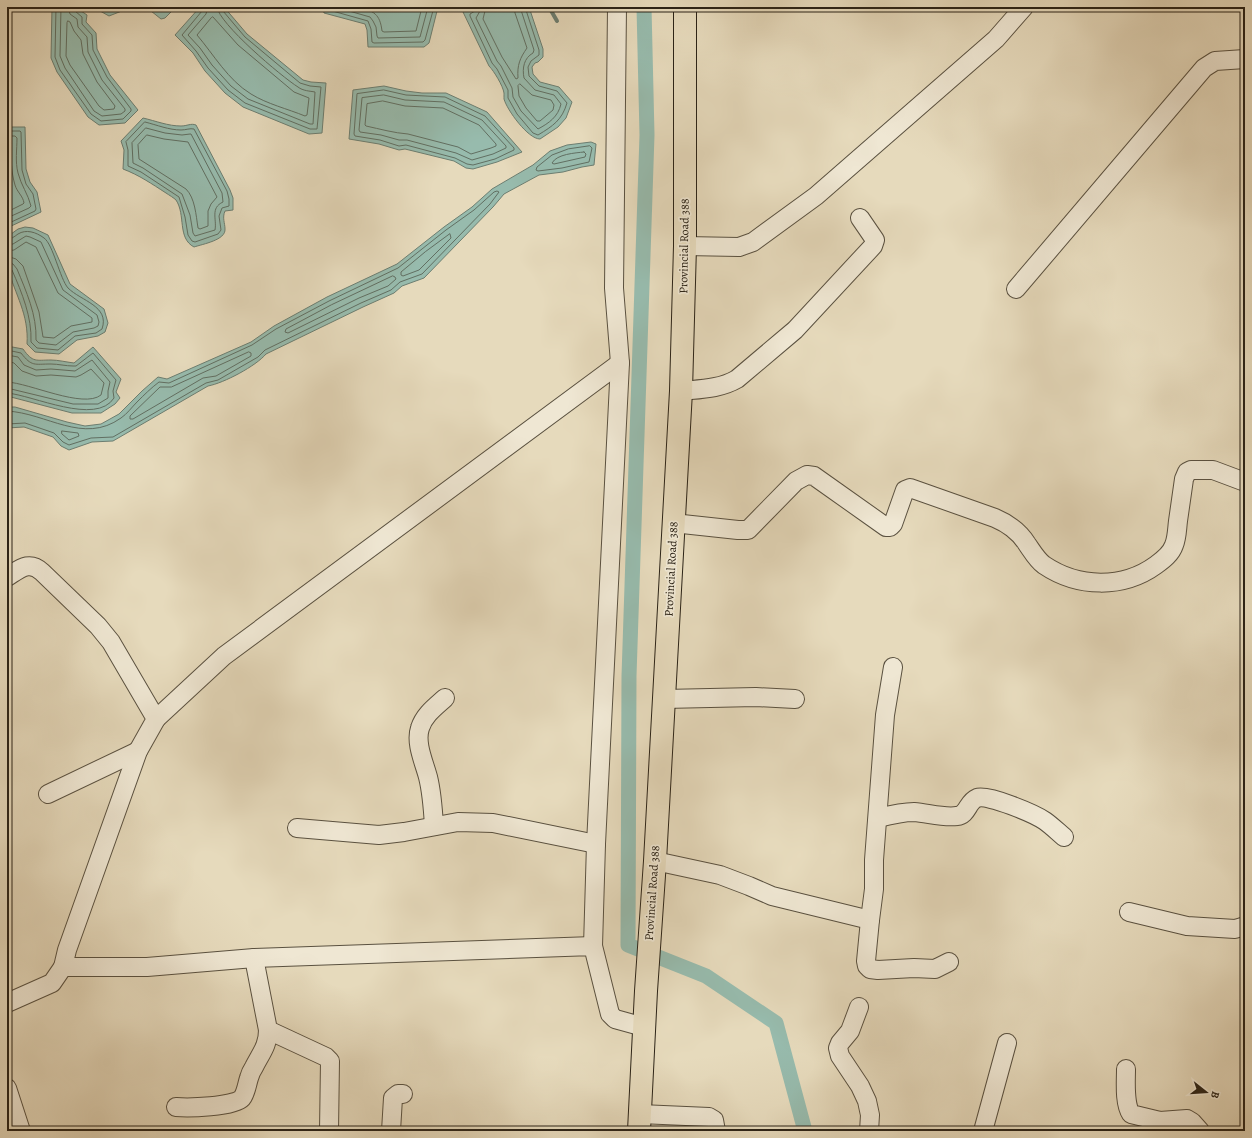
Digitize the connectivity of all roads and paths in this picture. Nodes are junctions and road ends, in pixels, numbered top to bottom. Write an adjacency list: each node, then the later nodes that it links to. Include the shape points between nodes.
1 (617, 7): 8 (street, via 614,288)
2 (685, 7): 6 (main road, Provincial Road 388)
3 (1024, 7): 6 (street, via 996,39 822,190 754,242 739,247)
4 (1245, 59): 7 (street, via 1215,61 1204,68)
5 (860, 218): 9 (street, via 874,240 873,246 795,330 730,383 721,387)
6 (685, 246): 9 (main road, Provincial Road 388)
7 (1016, 288)
8 (620, 364): 17 (street, via 224,656); 24 (street)
9 (681, 391): 11 (main road, Provincial Road 388)
10 (1245, 482): 11 (street, via 1213,470 1187,472 1174,546 1167,556 1145,573 1127,580 1100,584 1070,577 1044,565 1019,532 1008,524 910,488 905,490 890,527 886,527 814,476 807,475 796,481 748,530)
11 (673, 523): 15 (main road, Provincial Road 388)
12 (7, 577): 17 (street, via 23,567 36,567 98,626 111,642)
13 (892, 667): 20 (street, via 885,715)
14 (445, 698): 21 (street, via 423,720 418,735 431,793)
15 (664, 699): 16 (street); 25 (main road, Provincial Road 388)
16 (795, 699)
17 (156, 719): 18 (street)
18 (138, 751): 19 (street); 32 (street)
19 (48, 794)
20 (878, 818): 23 (street, via 914,812 958,816 965,812 973,801 983,798 1003,802 1034,814); 27 (street)
21 (434, 826): 22 (street, via 379,835); 24 (street, via 458,822 493,823)
22 (298, 828)
23 (1064, 837)
24 (596, 844): 29 (street)
25 (655, 861): 27 (street, via 720,875 772,896); 35 (main road, Provincial Road 388)
26 (1129, 912): 28 (street, via 1187,926 1235,929)
27 (870, 920): 31 (street, via 866,961 870,969 935,969)
28 (1245, 926)
29 (593, 946): 30 (street); 35 (street, via 610,1014 615,1019)
30 (254, 958): 32 (street, via 147,967); 36 (street)
31 (949, 962)
32 (63, 967): 33 (street, via 52,983)
33 (7, 1003)
34 (859, 1007): 47 (street, via 850,1031 838,1048 840,1056 867,1101 870,1115)
35 (644, 1027): 42 (main road, Provincial Road 388)
36 (268, 1030): 41 (street, via 266,1047 249,1077 242,1098 227,1104 193,1109); 44 (street, via 330,1061)
37 (1007, 1043): 48 (street)
38 (1126, 1069): 49 (street, via 1128,1110 1131,1114 1160,1121 1187,1119)
39 (7, 1088): 43 (street)
40 (403, 1094): 45 (street, via 398,1094 394,1098)
41 (176, 1107)
42 (640, 1123): 46 (street, via 709,1117 714,1120)
43 (21, 1131)
44 (329, 1131)
45 (391, 1131)
46 (716, 1131)
47 (869, 1131)
48 (983, 1131)
49 (1200, 1131)

